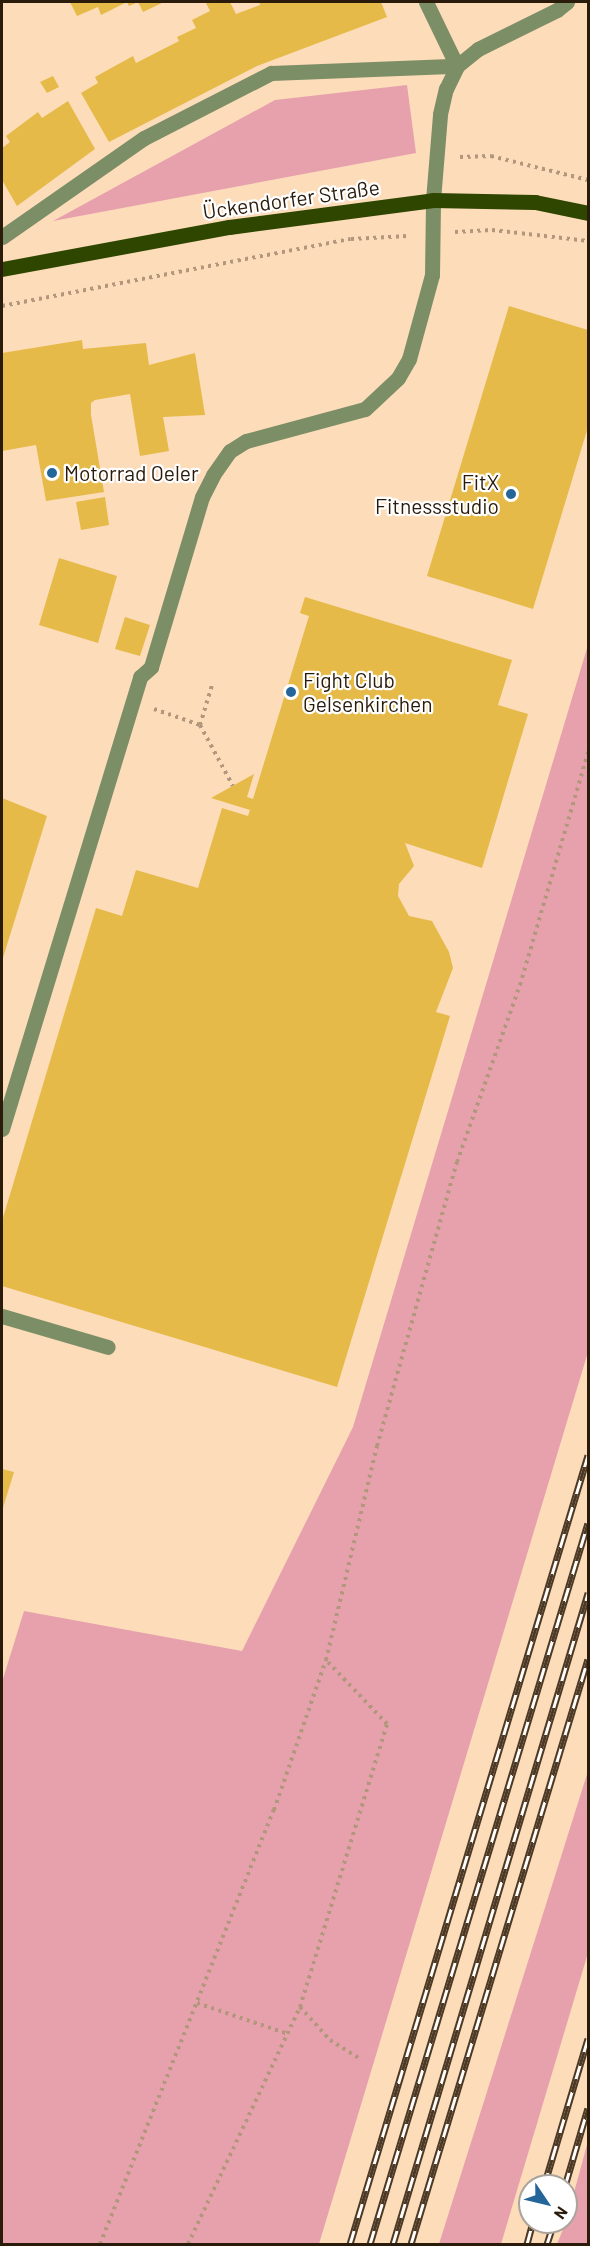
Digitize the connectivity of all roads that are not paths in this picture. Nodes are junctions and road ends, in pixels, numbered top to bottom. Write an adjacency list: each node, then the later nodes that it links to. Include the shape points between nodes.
1 (426, 2): 3 (lane)
2 (567, 2): 3 (lane, via 478,49)
3 (458, 66): 4 (lane, via 440,114); 6 (lane, via 271,73 144,138)
4 (433, 200): 5 (main road, Ückendorfer Straße, via 535,202); 7 (main road, Ückendorfer Straße, via 229,227); 8 (lane, via 432,275 409,359 385,395 347,416 260,435 230,451 202,497 151,667 140,677)
5 (588, 213)
6 (2, 237)
7 (2, 269)
8 (2, 1129)
9 (2, 1316): 10 (lane)
10 (108, 1347)

